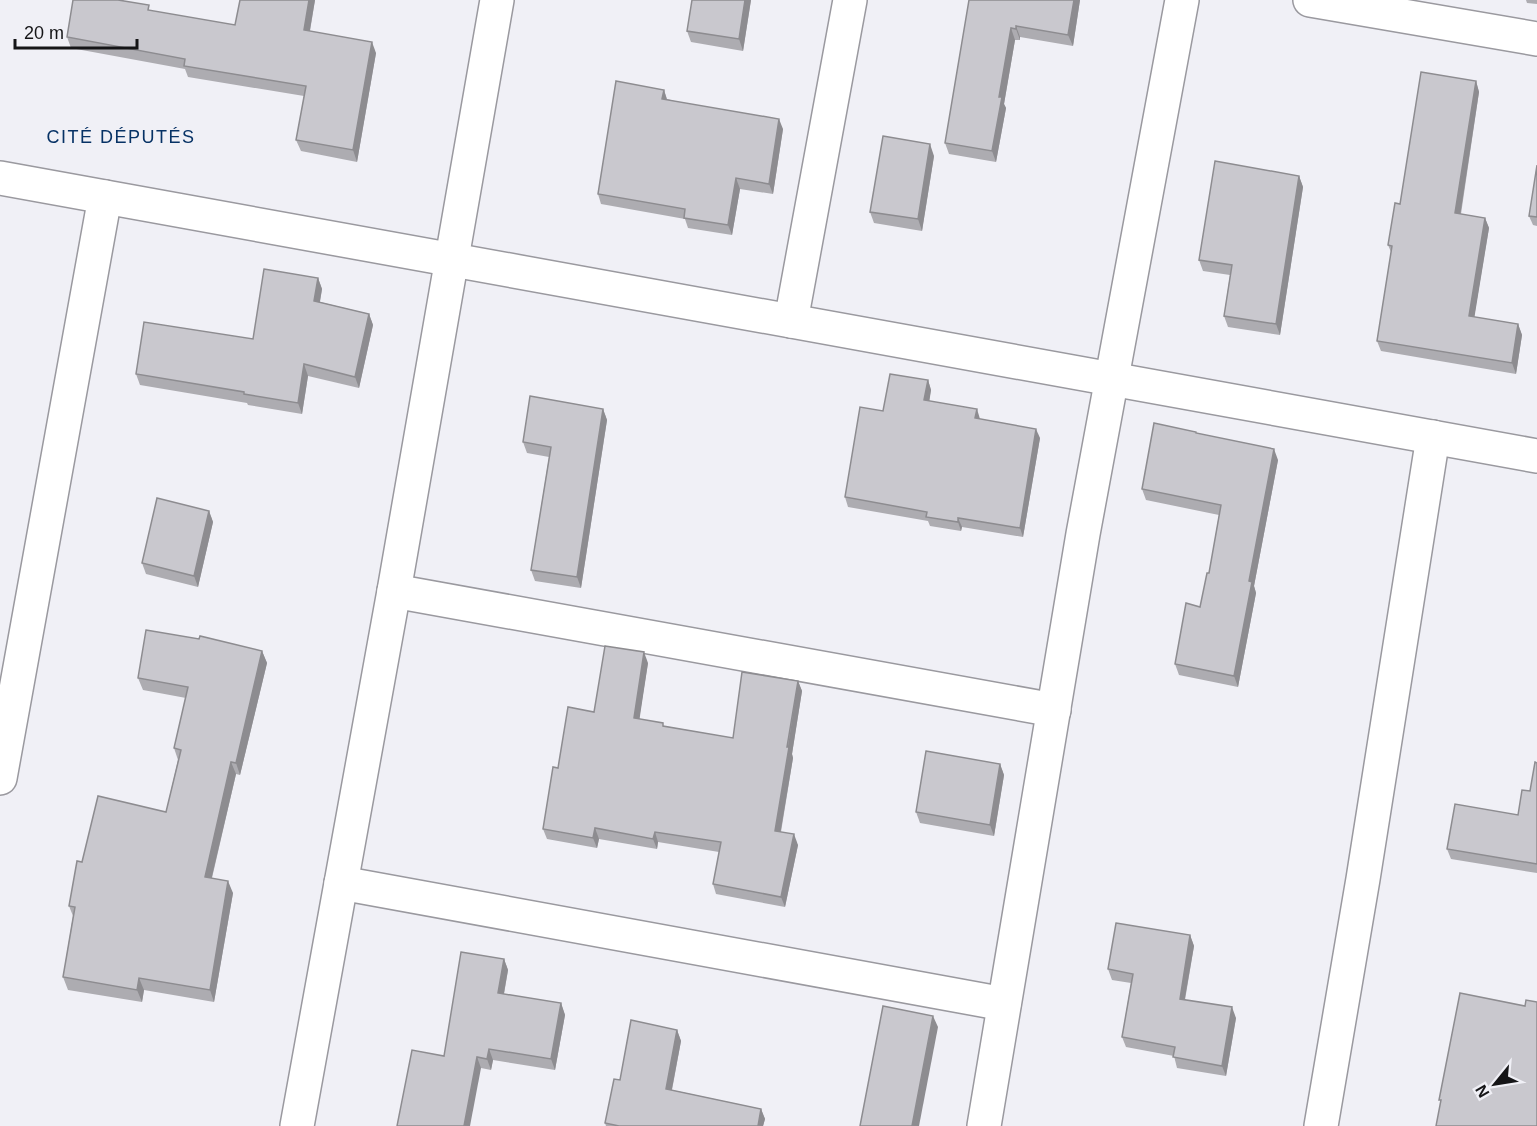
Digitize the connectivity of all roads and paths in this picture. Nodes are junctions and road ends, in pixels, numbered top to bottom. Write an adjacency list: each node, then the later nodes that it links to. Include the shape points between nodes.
1 (497, 0): 8 (street)
2 (850, 0): 9 (street)
3 (1182, 0): 10 (street)
4 (1310, 0): 5 (street)
5 (1537, 39)
6 (0, 178): 7 (street)
7 (105, 197): 8 (street); 15 (street)
8 (452, 260): 9 (street); 13 (street)
9 (791, 321): 10 (street)
10 (1112, 379): 11 (street); 14 (street)
11 (1433, 437): 12 (street); 20 (street)
12 (1537, 456)
13 (394, 591): 14 (street); 16 (street)
14 (1054, 710): 17 (street)
15 (0, 778)
16 (341, 883): 17 (street); 18 (street)
17 (1004, 1004): 19 (street)
18 (297, 1126)
19 (984, 1126)
20 (1321, 1126)

